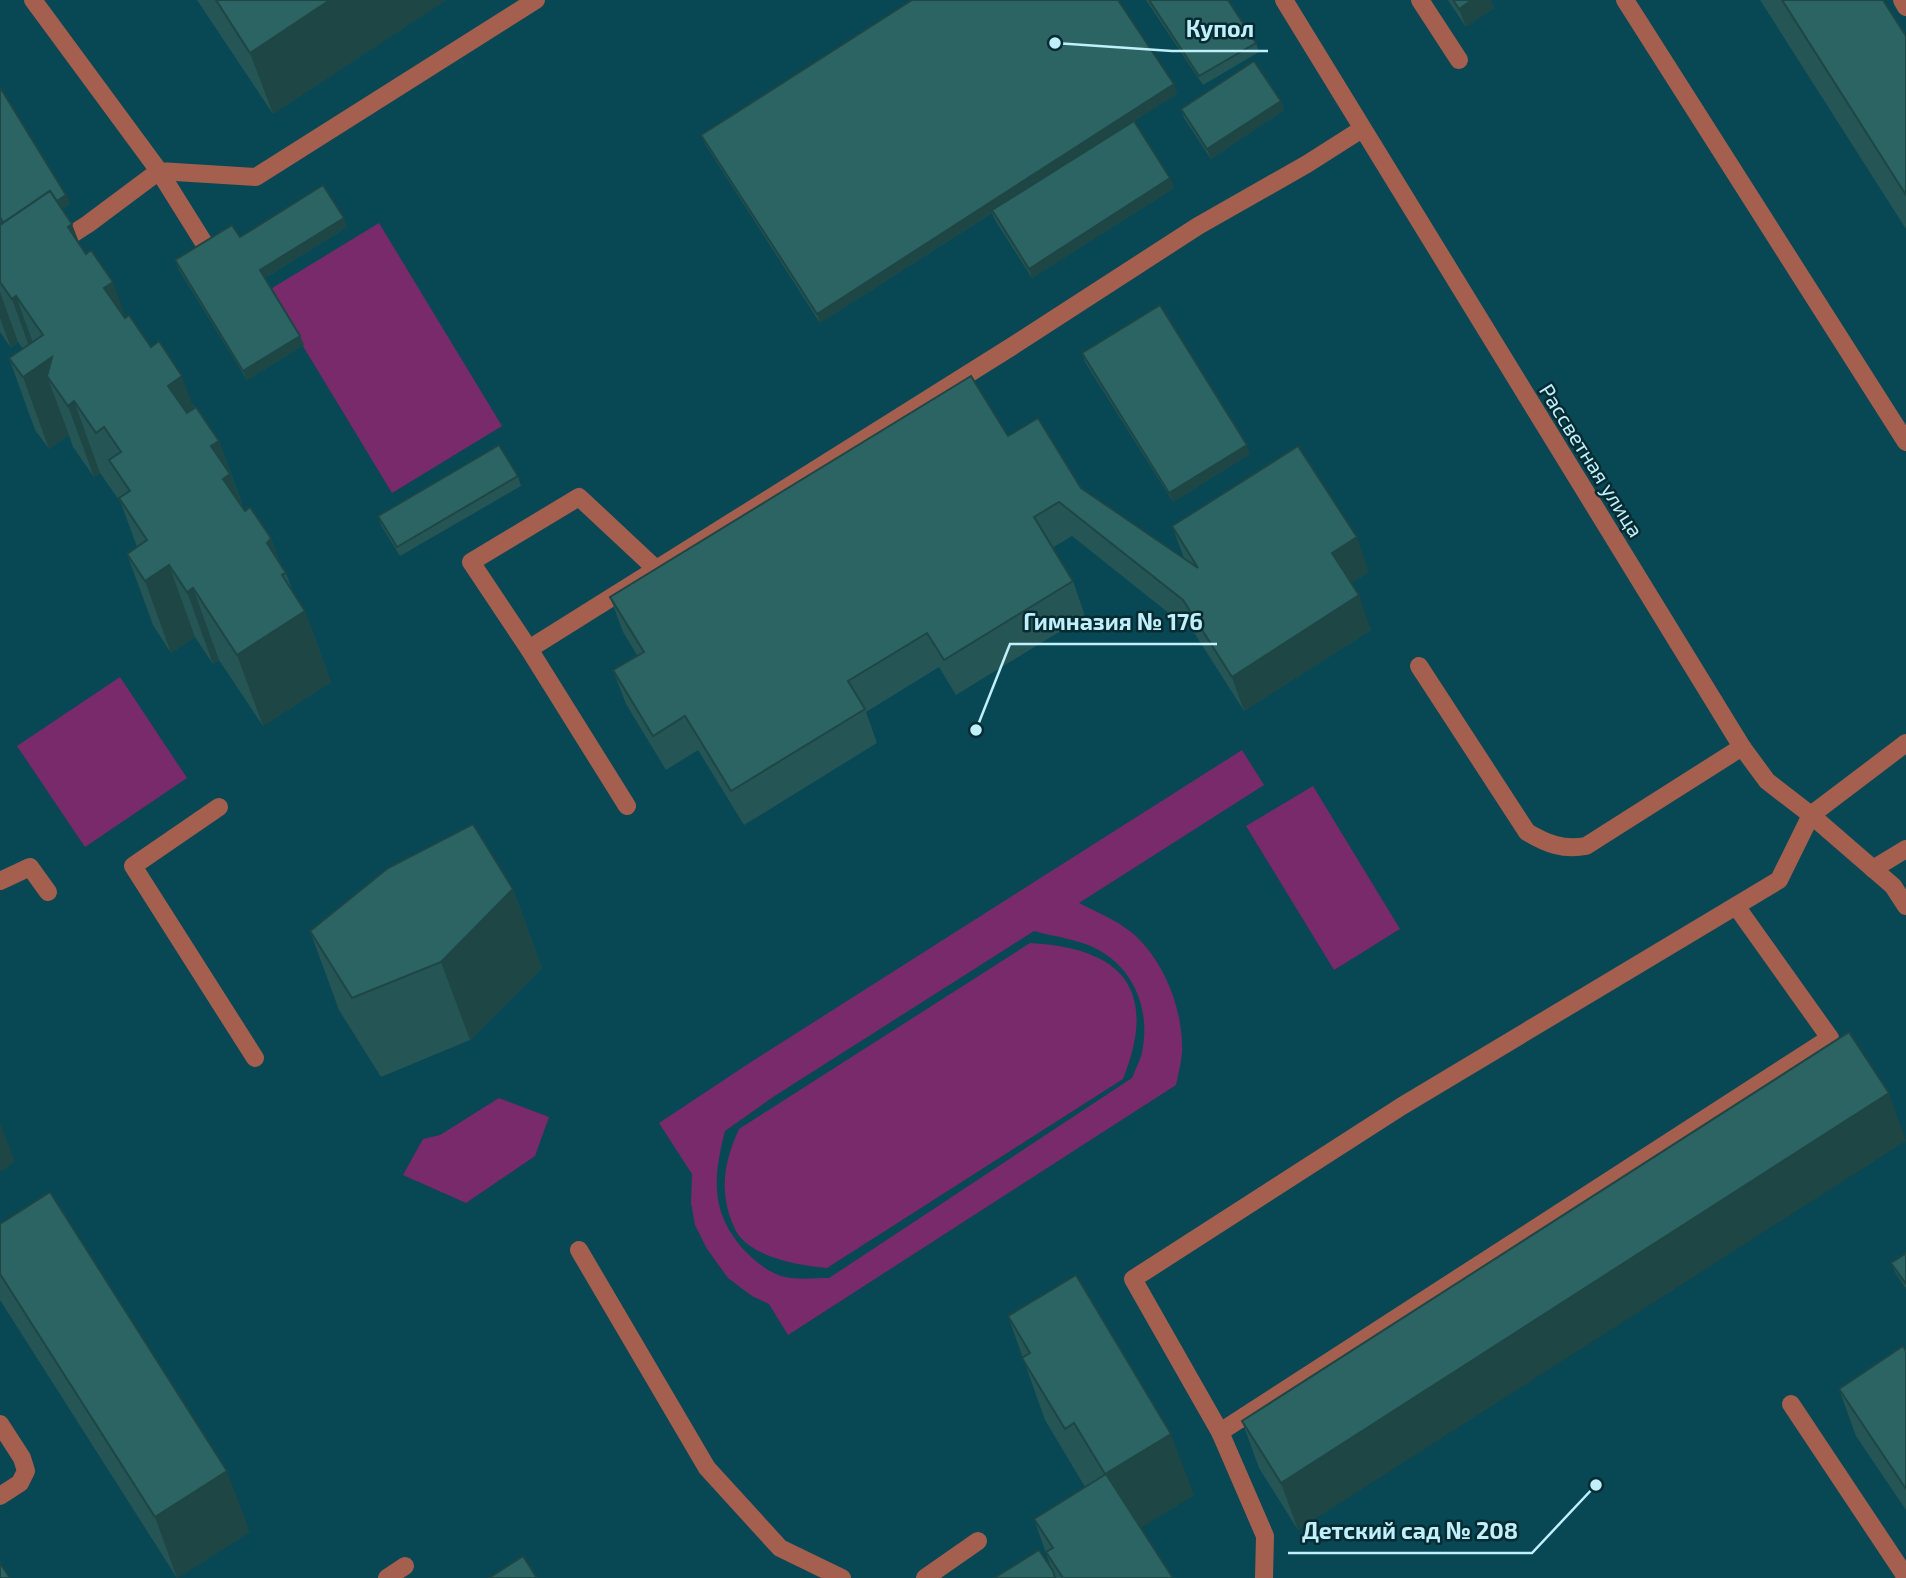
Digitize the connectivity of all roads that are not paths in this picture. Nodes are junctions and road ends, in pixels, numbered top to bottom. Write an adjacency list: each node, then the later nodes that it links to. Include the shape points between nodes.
1 (33, 0): 10 (street)
2 (536, 0): 10 (street, via 256,177)
3 (1284, 0): 9 (street, Рассветная улица)
4 (1420, 0): 8 (street)
5 (1625, 0): 13 (street)
6 (1902, 0): 7 (street)
7 (1906, 7)
8 (1459, 60)
9 (1362, 129): 14 (street, via 1198,226); 18 (street, Рассветная улица)
10 (159, 171): 11 (street); 12 (street)
11 (209, 251)
12 (44, 252)
13 (1906, 442)
14 (656, 569): 15 (street); 15 (street, via 579,497 471,562)
15 (529, 649): 19 (street)
16 (1419, 666): 18 (street, via 1527,832 1545,843 1571,849 1586,845)
17 (1906, 743): 21 (street)
18 (1742, 747): 21 (street, Рассветная улица, via 1766,781)
19 (626, 806)
20 (219, 807): 28 (street, via 133,866)
21 (1811, 815): 23 (street, Рассветная улица); 26 (street, via 1779,880)
22 (1906, 849): 23 (street)
23 (1873, 869): 27 (street, Рассветная улица, via 1893,886)
24 (0, 881): 25 (street, via 30,867)
25 (48, 892)
26 (1736, 906): 32 (street, via 1402,1106 1133,1279); 32 (street, via 1830,1038)
27 (1906, 906)
28 (255, 1058)
29 (579, 1250): 38 (street, via 707,1468 780,1548)
30 (1791, 1404): 36 (street)
31 (0, 1424): 33 (street, via 26,1471 20,1483)
32 (1220, 1432): 40 (street, via 1265,1536)
33 (0, 1496)
34 (978, 1541): 39 (street)
35 (405, 1566): 37 (street)
36 (1906, 1577)
37 (387, 1578)
38 (842, 1578)
39 (925, 1578)
40 (1264, 1578)

